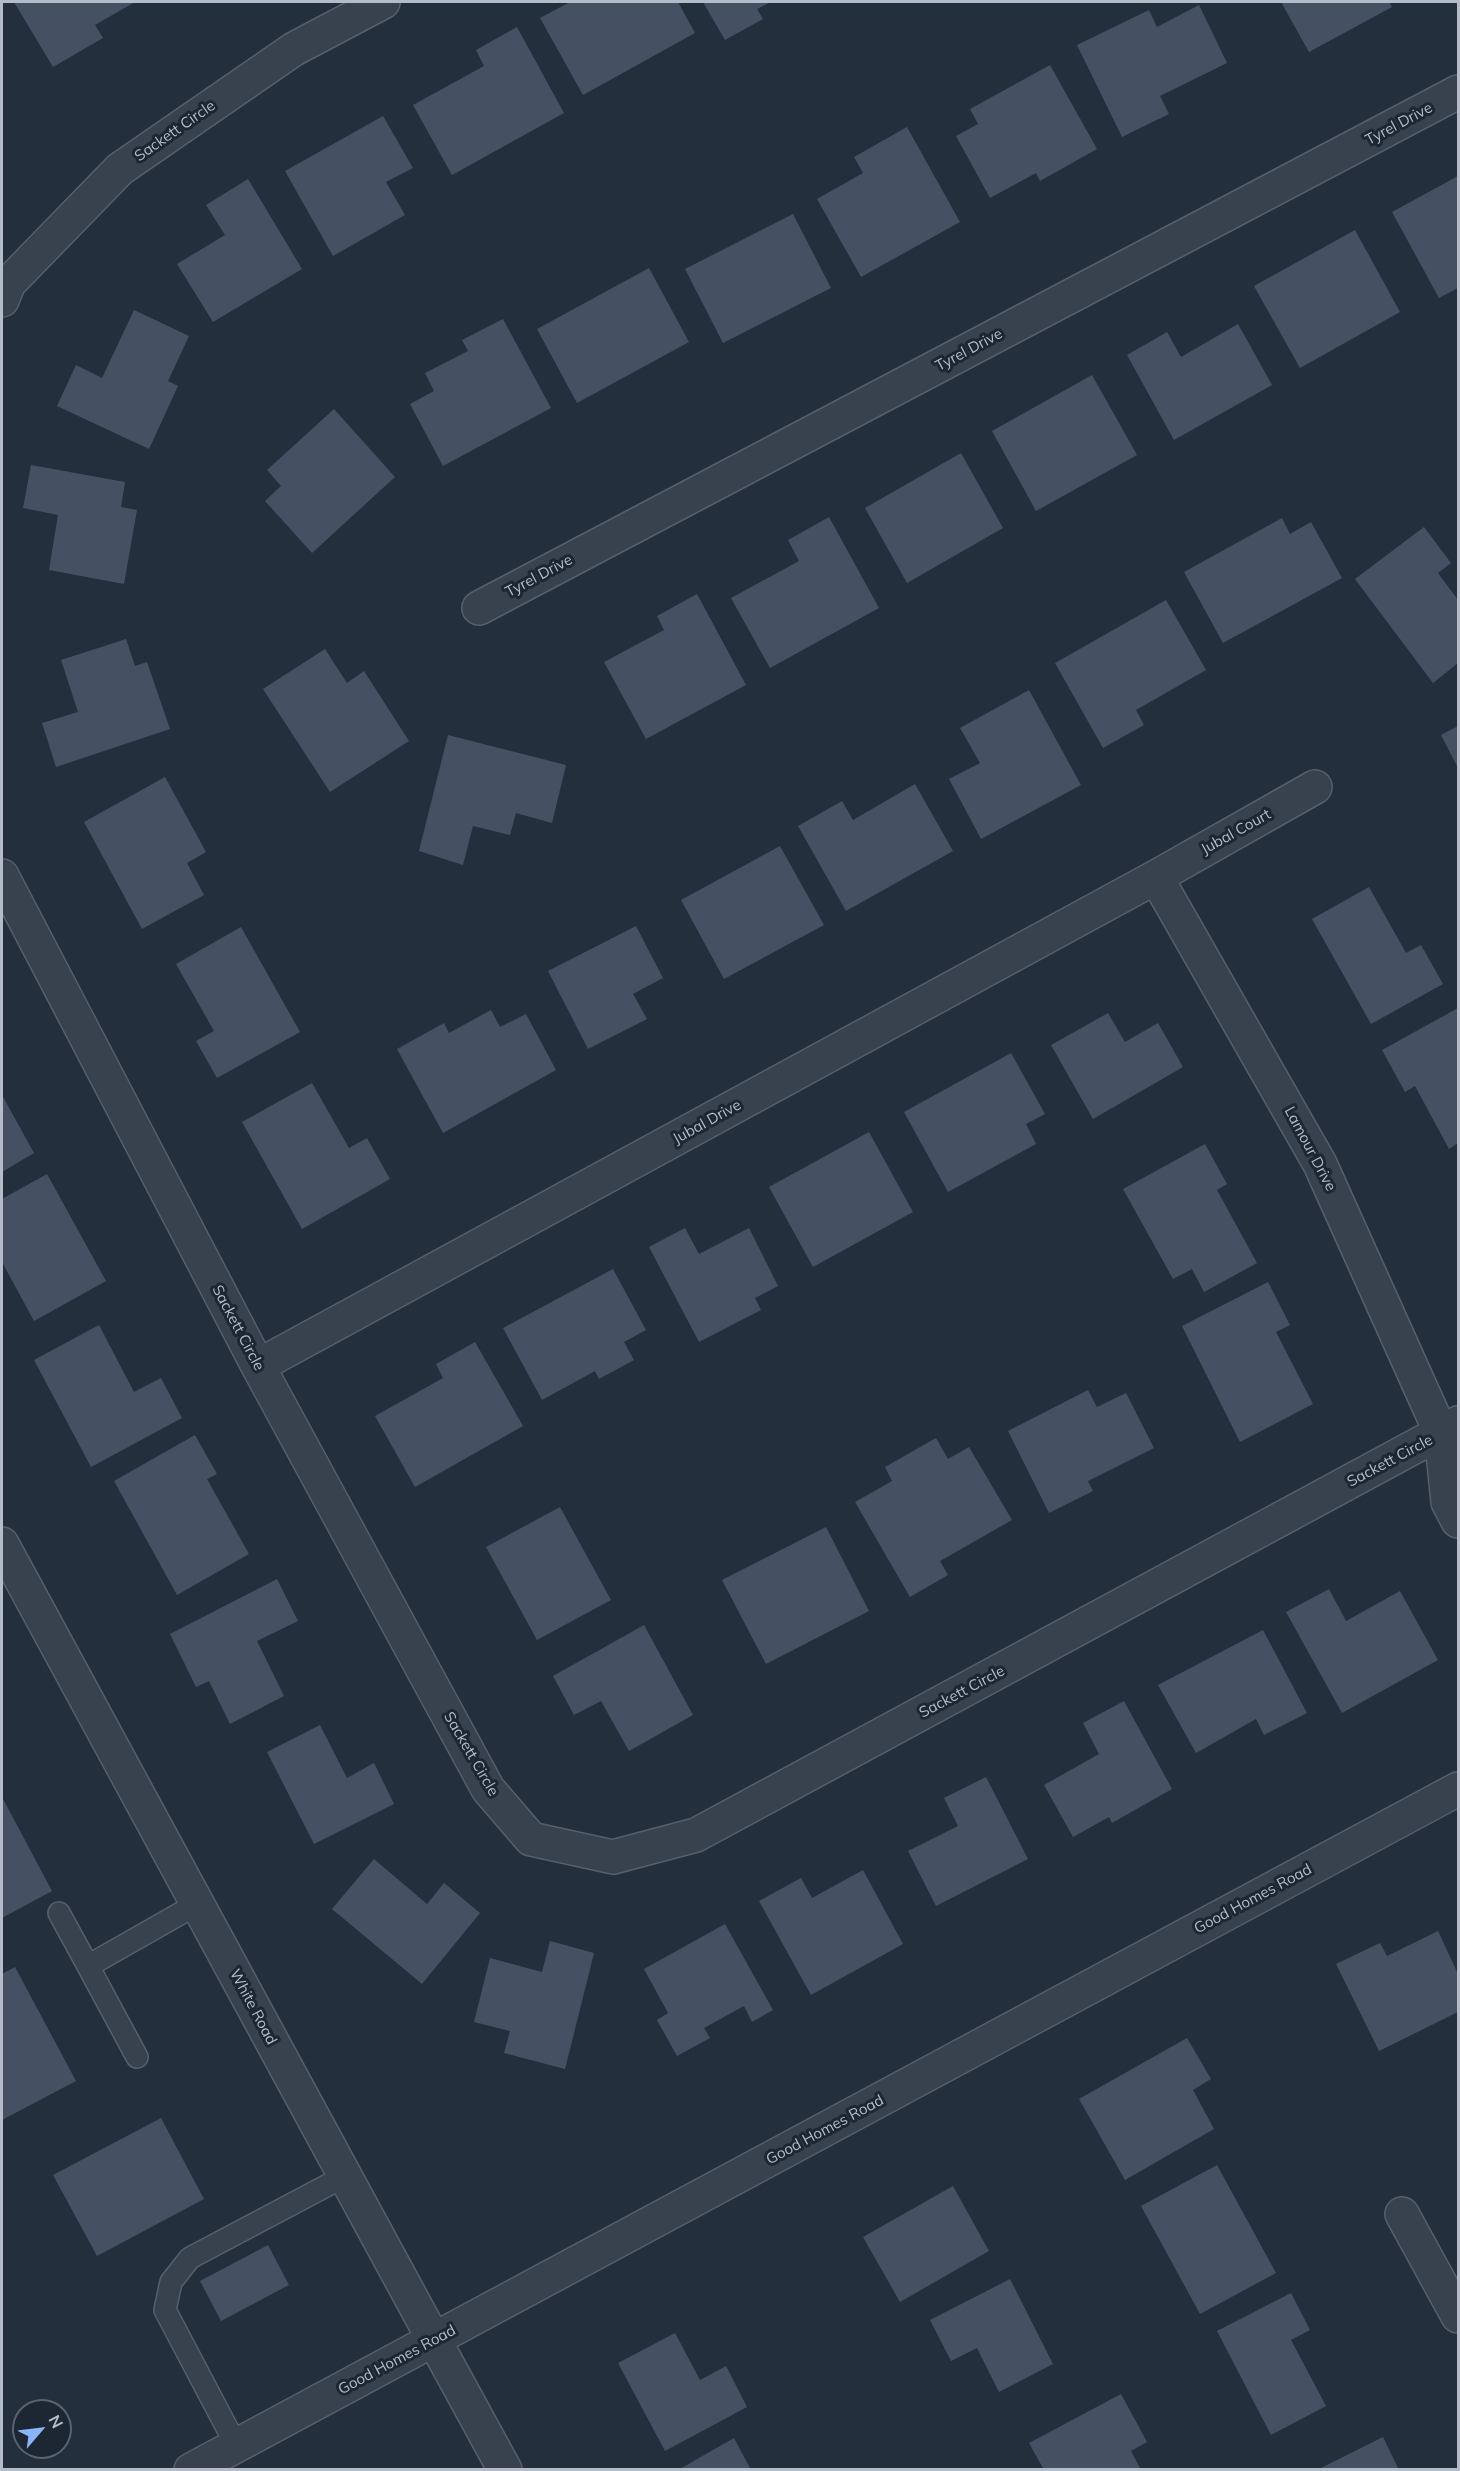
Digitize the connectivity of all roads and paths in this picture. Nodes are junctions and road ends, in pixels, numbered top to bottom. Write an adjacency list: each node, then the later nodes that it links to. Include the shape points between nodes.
1 (383, 2): 3 (street, Sackett Circle, via 294,49 120,169 9,284)
2 (1458, 92): 4 (street, Tyrel Drive)
3 (2, 300)
4 (479, 608)
5 (1315, 787): 7 (street, Jubal Court)
6 (2, 876): 8 (street, Sackett Circle)
7 (1156, 877): 8 (street, Jubal Drive); 9 (street, Lamour Drive, via 1320,1164)
8 (258, 1366): 9 (street, Sackett Circle, via 488,1789 531,1839 613,1857 696,1835)
9 (1452, 1434): 10 (street, Lamour Drive, via 1448,1502)
10 (1458, 1521)
11 (2, 1544): 13 (street, White Road)
12 (1458, 1789): 20 (street, Good Homes Road)
13 (197, 1904): 15 (lane); 17 (street, White Road)
14 (59, 1913): 15 (lane)
15 (88, 1966): 16 (lane)
16 (137, 2056)
17 (345, 2176): 20 (street, White Road); 21 (lane, via 190,2258 171,2282 165,2310)
18 (1402, 2214): 19 (street)
19 (1458, 2316)
20 (434, 2340): 21 (street, Good Homes Road); 23 (street, White Road)
21 (236, 2445): 22 (street, Good Homes Road)
22 (191, 2469)
23 (505, 2469)

